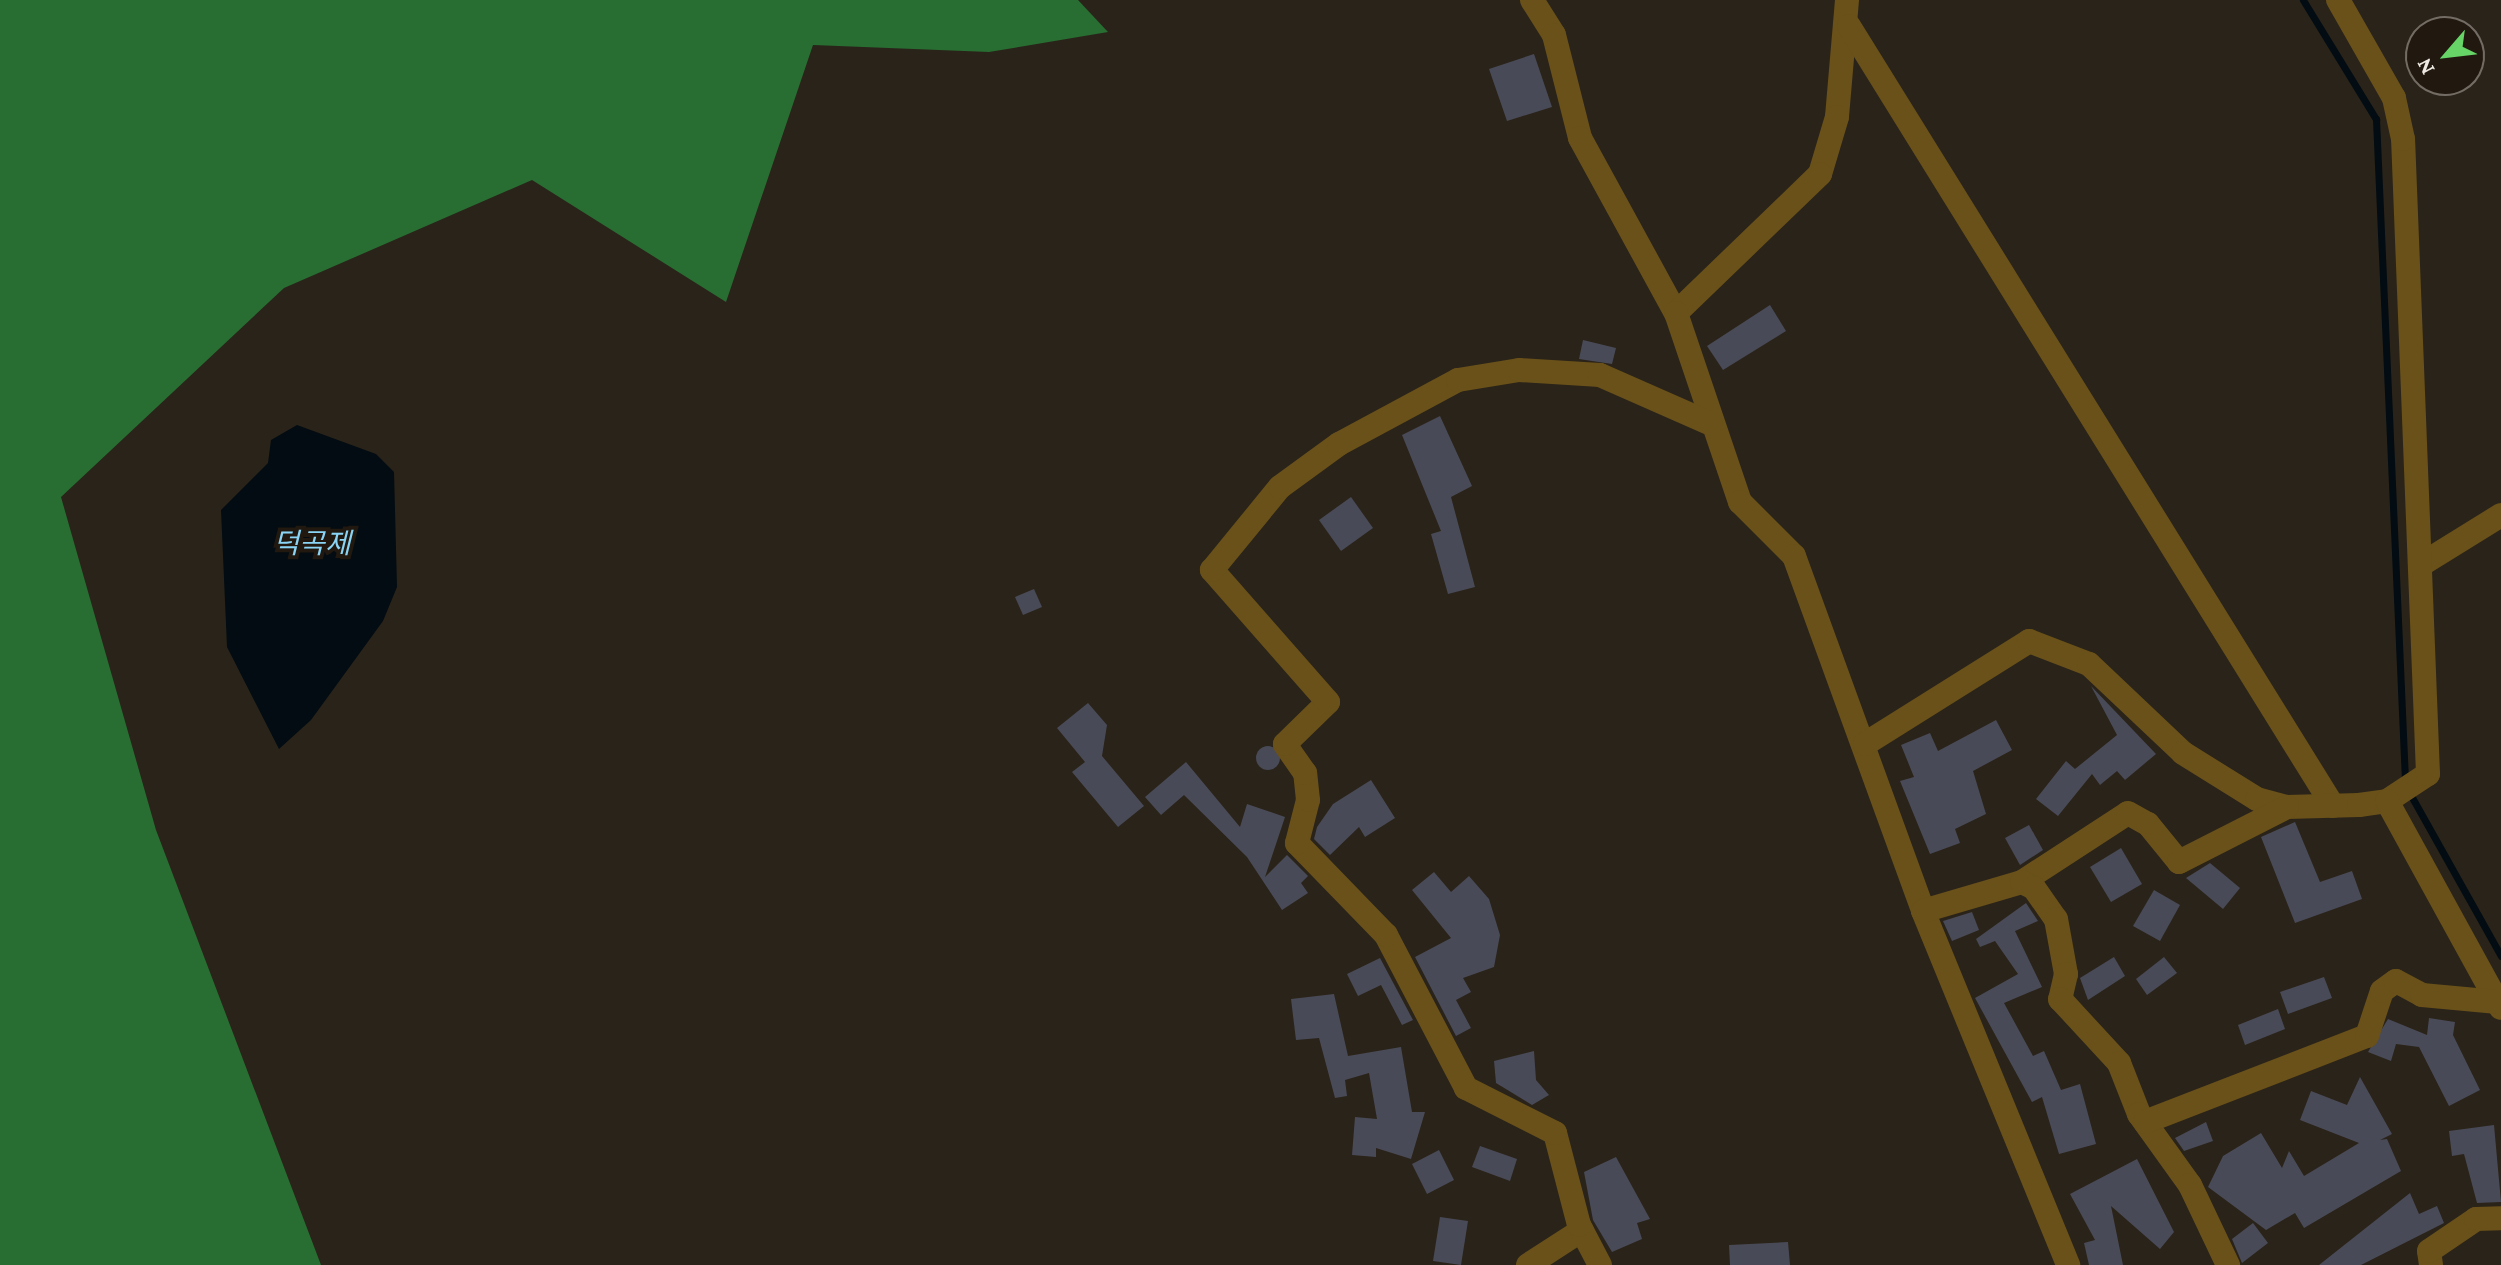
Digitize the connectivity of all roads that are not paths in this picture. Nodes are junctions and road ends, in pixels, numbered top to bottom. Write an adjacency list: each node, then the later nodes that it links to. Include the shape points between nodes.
1 (1532, 0): 5 (street, via 1554,35 1580,138)
2 (1847, 0): 4 (street)
3 (2338, 0): 8 (street, via 2394,98 2403,139)
4 (1849, 26): 5 (street, via 1837,117 1820,174); 11 (street)
5 (1676, 313): 6 (street)
6 (1711, 424): 9 (street, via 1740,502 1794,556); 18 (street, via 1600,375 1519,370 1458,380 1339,444 1280,487 1212,570 1328,702 1285,744 1305,773 1308,800 1297,843 1386,935 1466,1088 1555,1133)
7 (2501, 515): 8 (street)
8 (2422, 564): 10 (street, via 2428,774)
9 (1865, 744): 12 (street, via 2029,641 2089,664 2224,784); 14 (street)
10 (2387, 801): 11 (street); 15 (street)
11 (2333, 806): 12 (street)
12 (2287, 807): 13 (street, via 2179,862 2148,824 2128,813)
13 (2022, 882): 14 (street); 16 (street, via 2056,919 2066,974 2060,999 2119,1063)
14 (1923, 911): 21 (street)
15 (2499, 1005): 16 (street, via 2422,995 2396,981 2382,991 2367,1036)
16 (2145, 1122): 22 (street, via 2190,1185)
17 (2501, 1218): 23 (street, via 2476,1219 2429,1251)
18 (1582, 1230): 19 (street); 20 (street)
19 (1528, 1265)
20 (1600, 1265)
21 (2068, 1265)
22 (2228, 1265)
23 (2431, 1265)

